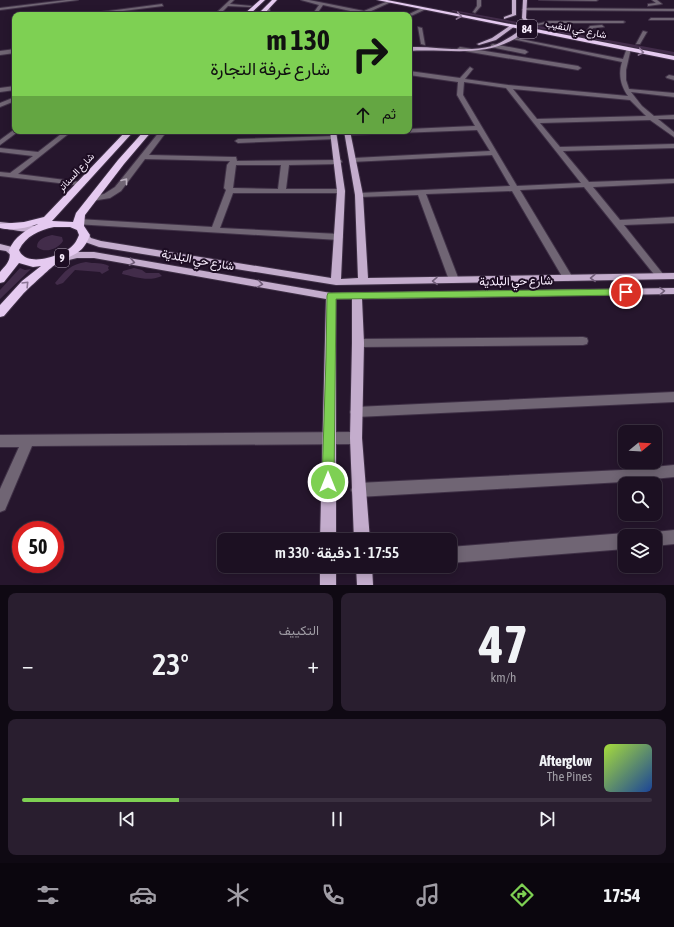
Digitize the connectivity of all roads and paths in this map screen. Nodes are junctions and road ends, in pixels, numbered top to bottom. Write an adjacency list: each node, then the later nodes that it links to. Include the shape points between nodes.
1 (17, 0): 26 (street)
2 (76, 0): 26 (street)
3 (166, 0): 4 (street); 20 (street)
4 (175, 0)
5 (232, 0): 21 (street)
6 (256, 0): 22 (highway)
7 (263, 0): 34 (highway)
8 (267, 0): 35 (highway)
9 (275, 0): 24 (highway)
10 (303, 0): 18 (street)
11 (379, 0): 17 (highway, شارع حي النقيب / 84)
12 (480, 0): 42 (street)
13 (514, 0): 46 (main road, via 514,15)
14 (541, 0): 15 (street)
15 (596, 0)
16 (654, 0): 19 (street, via 660,4)
17 (389, 2): 27 (highway, شارع حي النقيب / 84); 40 (street)
18 (322, 4): 38 (street); 39 (street)
19 (525, 4): 30 (street); 49 (main road, via 524,18)
20 (162, 5): 28 (street); 31 (street)
21 (227, 5): 22 (street); 32 (street)
22 (250, 6): 33 (highway)
23 (452, 7): 41 (highway)
24 (268, 8): 36 (highway); 37 (street)
25 (0, 9): 26 (street)
26 (18, 9)
27 (424, 9): 41 (highway, شارع حي النقيب / 84); 44 (street)
28 (157, 10)
29 (467, 10): 42 (highway)
30 (674, 10)
31 (105, 12)
32 (219, 12)
33 (244, 12)
34 (249, 12)
35 (255, 12)
36 (263, 12)
37 (267, 12)
38 (316, 12)
39 (359, 12)
40 (366, 12)
41 (441, 12): 52 (highway, شارع حي النقيب / 84, one-way to 52)
42 (475, 12): 43 (highway)
43 (483, 13)
44 (412, 14)
45 (498, 16): 46 (highway, شارع حي النقيب / 84)
46 (506, 18): 49 (highway, شارع حي النقيب / 84)
47 (651, 19): 48 (street)
48 (674, 19)
49 (528, 22): 51 (highway, شارع حي النقيب / 84)
50 (623, 22): 51 (street)
51 (539, 24): 54 (highway, شارع حي النقيب / 84)
52 (513, 26): 56 (highway, شارع حي النقيب / 84); 66 (main road, via 478,44)
53 (604, 26): 61 (street, via 592,27)
54 (556, 27): 57 (highway, شارع حي النقيب / 84); 60 (highway)
55 (420, 28): 66 (street)
56 (526, 29): 60 (highway, شارع حي النقيب / 84); 63 (main road)
57 (564, 29)
58 (580, 32): 61 (highway, شارع حي النقيب)
59 (644, 32): 65 (street)
60 (548, 33): 72 (highway, شارع حي النقيب / 84)
61 (587, 33): 62 (highway, شارع حي النقيب)
62 (595, 34)
63 (512, 38): 69 (main road); 77 (street)
64 (631, 41): 65 (highway)
65 (638, 43): 67 (highway)
66 (424, 44): 68 (main road)
67 (646, 44)
68 (412, 45)
69 (493, 46): 71 (main road); 74 (street)
70 (412, 49): 71 (main road)
71 (458, 49): 78 (street, via 468,56); 79 (street)
72 (629, 49): 76 (highway, شارع حي النقيب / 84, one-way to 76); 77 (street)
73 (12, 51): 75 (street)
74 (525, 52)
75 (0, 53)
76 (674, 58)
77 (625, 61): 86 (street, via 622,71)
78 (518, 65)
79 (578, 68)
80 (470, 69): 82 (street)
81 (412, 74): 82 (street)
82 (461, 81): 83 (street); 92 (street, via 460,95)
83 (508, 87): 88 (street); 91 (street)
84 (12, 88): 85 (street)
85 (0, 90)
86 (626, 90): 87 (street); 88 (street)
87 (674, 95)
88 (630, 98): 90 (street)
89 (674, 117): 90 (street)
90 (654, 118): 91 (street); 101 (street)
91 (536, 122): 107 (street)
92 (480, 128): 93 (street); 109 (street)
93 (412, 131)
94 (12, 134): 103 (street)
95 (65, 134): 110 (street)
96 (127, 134): 105 (highway, شارع السناتر)
97 (145, 134): 106 (highway, 9)
98 (162, 134): 111 (street)
99 (334, 134): 102 (street); 116 (main road)
100 (348, 134): 112 (main road)
101 (674, 135)
102 (238, 140)
103 (0, 143)
104 (674, 146): 107 (street)
105 (116, 147): 106 (highway, via 115,150 118,152); 113 (highway, شارع السناتر)
106 (132, 149): 114 (highway, 9)
107 (558, 149): 122 (street)
108 (0, 150): 110 (street)
109 (494, 153): 112 (street); 123 (street)
110 (39, 154): 119 (street)
111 (144, 157): 117 (street, via 233,159); 129 (street, one-way to 111, via 116,191)
112 (354, 160): 128 (main road)
113 (102, 161): 114 (highway, via 115,158); 121 (highway, شارع السناتر)
114 (121, 162): 129 (highway, 9)
115 (285, 162): 116 (street); 117 (street); 125 (street)
116 (338, 162): 126 (main road)
117 (234, 163): 124 (street, via 231,165 228,188)
118 (0, 174): 119 (street)
119 (11, 176): 121 (street)
120 (674, 181): 122 (street)
121 (81, 184): 130 (highway, شارع السناتر)
122 (587, 185): 123 (street); 132 (street)
123 (514, 188): 127 (street); 145 (street)
124 (230, 190): 125 (street); 136 (street)
125 (282, 191): 126 (street)
126 (341, 191): 137 (main road)
127 (421, 192): 128 (street); 148 (street)
128 (359, 195): 150 (main road)
129 (92, 198): 135 (highway, 9, via 80,215)
130 (57, 211): 133 (highway, via 34,223); 134 (highway, شارع السناتر)
131 (674, 220): 132 (street)
132 (617, 223): 143 (street)
133 (2, 225): 134 (main road, via 30,230)
134 (38, 228): 135 (highway, via 61,223); 138 (highway, via 21,239)
135 (80, 229): 136 (street); 139 (highway, 9, via 80,246); 140 (main road, شارع حي البلدية, via 88,240 96,243)
136 (215, 230): 137 (street)
137 (339, 238): 149 (main road)
138 (9, 254): 139 (highway, 9, via 28,263 38,264); 146 (highway)
139 (61, 259): 142 (main road, شارع حي البلدية, one-way to 142, via 77,255 94,255); 154 (highway, 9, one-way to 139, via 32,278)
140 (219, 263): 141 (main road, شارع حي البلدية); 142 (main road, via 219,271)
141 (237, 266): 147 (main road, via 229,273); 149 (main road, شارع حي البلدية)
142 (212, 276): 147 (main road, شارع حي البلدية)
143 (660, 276): 144 (main road, شارع حي البلدية); 145 (main road, شارع حي البلدية, one-way to 145)
144 (674, 276)
145 (568, 278): 148 (main road, شارع حي البلدية)
146 (0, 279)
147 (230, 279): 152 (main road, شارع حي البلدية, one-way to 152)
148 (454, 280): 150 (main road, شارع حي البلدية, one-way to 150)
149 (336, 282): 150 (main road, شارع حي البلدية)
150 (363, 282)
151 (674, 291): 153 (main road, شارع حي البلدية, one-way to 151)
152 (331, 296): 153 (main road, شارع حي البلدية); 159 (main road)
153 (358, 296): 156 (main road)
154 (0, 313)
155 (583, 341): 156 (street)
156 (358, 343): 158 (main road)
157 (674, 397): 158 (street)
158 (356, 412): 160 (main road)
159 (328, 438): 160 (street); 162 (street); 166 (main road)
160 (356, 438): 164 (main road)
161 (0, 441): 162 (street)
162 (28, 441): 165 (street)
163 (674, 472): 164 (street)
164 (358, 490): 167 (main road)
165 (0, 505)
166 (328, 533)
167 (361, 533)
168 (674, 537): 169 (street)
169 (662, 538)
170 (618, 542): 171 (street)
171 (457, 554)
172 (328, 573): 174 (main road)
173 (364, 573): 175 (main road)
174 (328, 585)
175 (365, 585)

